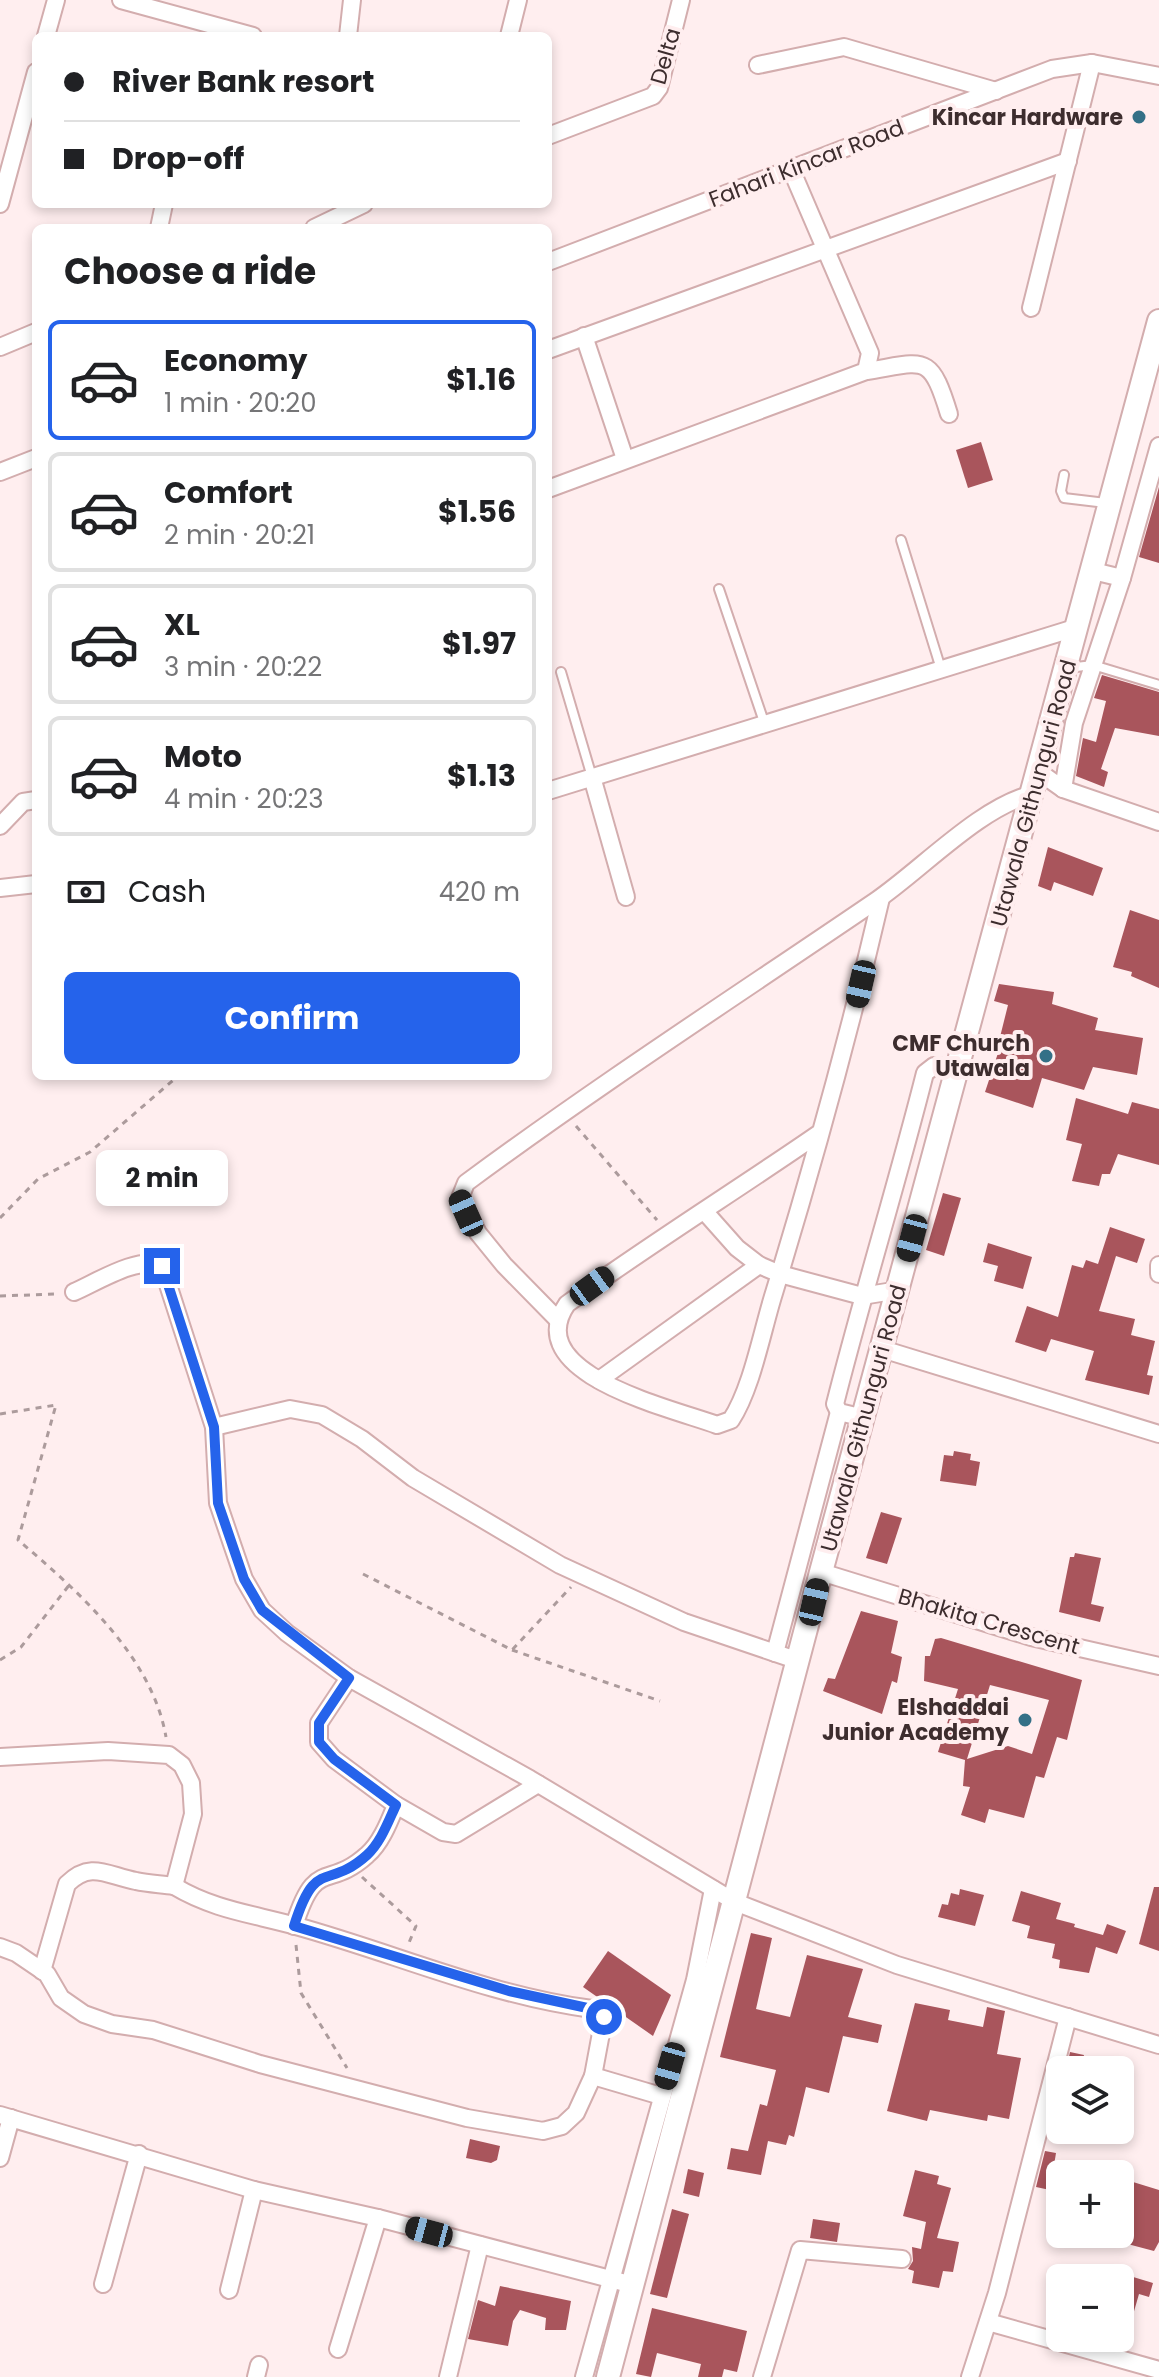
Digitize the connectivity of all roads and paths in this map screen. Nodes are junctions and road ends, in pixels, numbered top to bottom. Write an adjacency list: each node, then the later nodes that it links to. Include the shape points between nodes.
1 (56, 0): 7 (street)
2 (121, 0): 6 (street)
3 (352, 0): 8 (street)
4 (518, 0): 9 (street)
5 (681, 0): 15 (street, Delta, via 653,96)
6 (212, 30)
7 (47, 32)
8 (348, 32)
9 (510, 32)
10 (1092, 63): 12 (street, Fahari Kincar Road); 14 (street, Fahari Kincar Road, via 1052,69); 16 (street)
11 (758, 65): 14 (street, via 844,47)
12 (1159, 76)
13 (32, 87): 18 (street)
14 (996, 91): 17 (street, Fahari Kincar Road)
15 (552, 134)
16 (1068, 161): 21 (street); 23 (street)
17 (791, 169): 21 (street); 22 (street, Fahari Kincar Road)
18 (0, 204)
19 (340, 209): 20 (street)
20 (319, 224)
21 (825, 248): 26 (street); 29 (street, via 870,353)
22 (552, 260)
23 (1031, 308)
24 (1159, 321): 30 (street, Utawala Githunguri Road)
25 (32, 334): 27 (street)
26 (584, 336): 28 (street); 33 (street)
27 (0, 347)
28 (552, 348)
29 (866, 371): 31 (street, via 911,364 928,368 937,374); 33 (street)
30 (1152, 371): 38 (street, Utawala Githunguri Road)
31 (949, 414)
32 (1159, 446): 41 (street)
33 (625, 459): 37 (street)
34 (32, 460): 35 (street)
35 (0, 472)
36 (1064, 475): 38 (lane, via 1064,498)
37 (552, 487)
38 (1111, 504): 40 (street, Utawala Githunguri Road)
39 (901, 540): 46 (lane)
40 (1093, 571): 41 (street); 43 (street, Utawala Githunguri Road)
41 (1122, 578): 44 (street)
42 (719, 589): 50 (lane)
43 (1078, 627): 45 (street, Utawala Githunguri Road); 46 (street)
44 (1093, 665): 45 (lane); 48 (lane); 49 (street)
45 (1068, 668): 49 (street, Utawala Githunguri Road)
46 (941, 669): 50 (street)
47 (561, 672): 52 (lane)
48 (1159, 685)
49 (1064, 719): 51 (street, Utawala Githunguri Road); 53 (street)
50 (764, 722): 52 (street)
51 (1039, 772): 53 (street); 55 (street, Utawala Githunguri Road)
52 (592, 777): 54 (street); 61 (street)
53 (1063, 789): 57 (street)
54 (552, 790)
55 (1033, 794): 62 (street, via 1007,804 958,837); 63 (street, Utawala Githunguri Road)
56 (32, 801): 58 (street, via 23,802)
57 (1159, 822)
58 (0, 826)
59 (32, 884): 60 (street)
60 (0, 888)
61 (626, 897)
62 (881, 898): 65 (street); 66 (street)
63 (959, 1069): 67 (street, via 934,1066 925,1073); 68 (street, Utawala Githunguri Road)
64 (173, 1080): 70 (path, via 90,1152 38,1179)
65 (564, 1111): 71 (path); 80 (street, via 460,1192 478,1233)
66 (821, 1132): 69 (street); 74 (street)
67 (898, 1180): 68 (street); 79 (street)
68 (926, 1187): 76 (street, Utawala Githunguri Road)
69 (705, 1212): 71 (street); 72 (street)
70 (0, 1218)
71 (668, 1232): 80 (street, via 567,1304)
72 (759, 1265): 74 (street); 82 (street)
73 (1159, 1265): 75 (street)
74 (780, 1274): 79 (street); 82 (street, via 737,1412 726,1425)
75 (1159, 1274)
76 (899, 1290): 79 (street); 81 (street, Utawala Githunguri Road)
77 (67, 1293): 78 (path); 86 (street, via 135,1266 162,1266)
78 (0, 1296)
79 (862, 1296): 83 (street, via 835,1404)
80 (557, 1319): 82 (street, via 555,1333 562,1351 583,1373)
81 (882, 1349): 85 (street, Utawala Githunguri Road); 87 (street)
82 (599, 1380)
83 (839, 1412): 85 (street); 93 (street)
84 (0, 1414): 91 (path, via 56,1405 18,1540)
85 (864, 1418): 88 (street, Utawala Githunguri Road)
86 (214, 1427): 90 (street, via 290,1409 322,1415 413,1478); 97 (street, via 218,1503 244,1579 262,1610)
87 (1159, 1434)
88 (821, 1572): 95 (street, Utawala Githunguri Road); 96 (street, Bhakita Crescent, via 1031,1637)
89 (363, 1574): 92 (path)
90 (582, 1576): 92 (path); 93 (street, via 684,1622)
91 (70, 1584): 94 (path, via 21,1647); 99 (path, via 131,1657 163,1717)
92 (512, 1650): 98 (path)
93 (775, 1653): 95 (street)
94 (0, 1660)
95 (799, 1661): 106 (street, Utawala Githunguri Road)
96 (1159, 1666)
97 (349, 1678): 101 (street); 102 (street, via 319,1723 319,1742)
98 (660, 1701)
99 (169, 1755): 100 (street, via 108,1751); 104 (street, via 182,1765 191,1783 193,1814)
100 (0, 1757)
101 (538, 1784): 102 (street, via 456,1834); 105 (street)
102 (396, 1805): 103 (street, via 369,1854)
103 (351, 1867): 107 (street, via 317,1878 304,1893); 109 (path, via 416,1926)
104 (174, 1886): 107 (street, via 214,1907); 110 (street, via 96,1869 77,1874 67,1884)
105 (713, 1889): 106 (street); 115 (street, via 695,1980)
106 (735, 1902): 111 (street, via 897,1965); 125 (street, Utawala Githunguri Road)
107 (294, 1926): 109 (street); 114 (path, via 301,1993)
108 (0, 1947): 110 (street)
109 (403, 1960): 113 (street, via 592,2009 604,2017)
110 (42, 1971): 114 (street, via 61,1998 84,2014)
111 (1068, 2017): 112 (street); 127 (street)
112 (1159, 2045)
113 (593, 2076): 114 (street, via 576,2113 562,2126 543,2131 467,2118); 115 (street)
114 (360, 2088)
115 (661, 2096): 123 (street)
116 (6, 2117): 117 (street); 118 (street)
117 (139, 2154): 119 (street); 124 (street)
118 (0, 2158)
119 (254, 2190): 120 (street); 126 (street)
120 (378, 2218): 121 (street); 128 (street)
121 (480, 2245): 123 (street); 130 (street)
122 (902, 2259): 133 (street, via 800,2250)
123 (610, 2279): 125 (street); 131 (street)
124 (103, 2284)
125 (633, 2285): 132 (street, Utawala Githunguri Road)
126 (229, 2290)
127 (988, 2322): 129 (street); 134 (street)
128 (338, 2349)
129 (1159, 2370)
130 (448, 2377)
131 (584, 2377)
132 (608, 2377)
133 (762, 2377)
134 (970, 2377)

